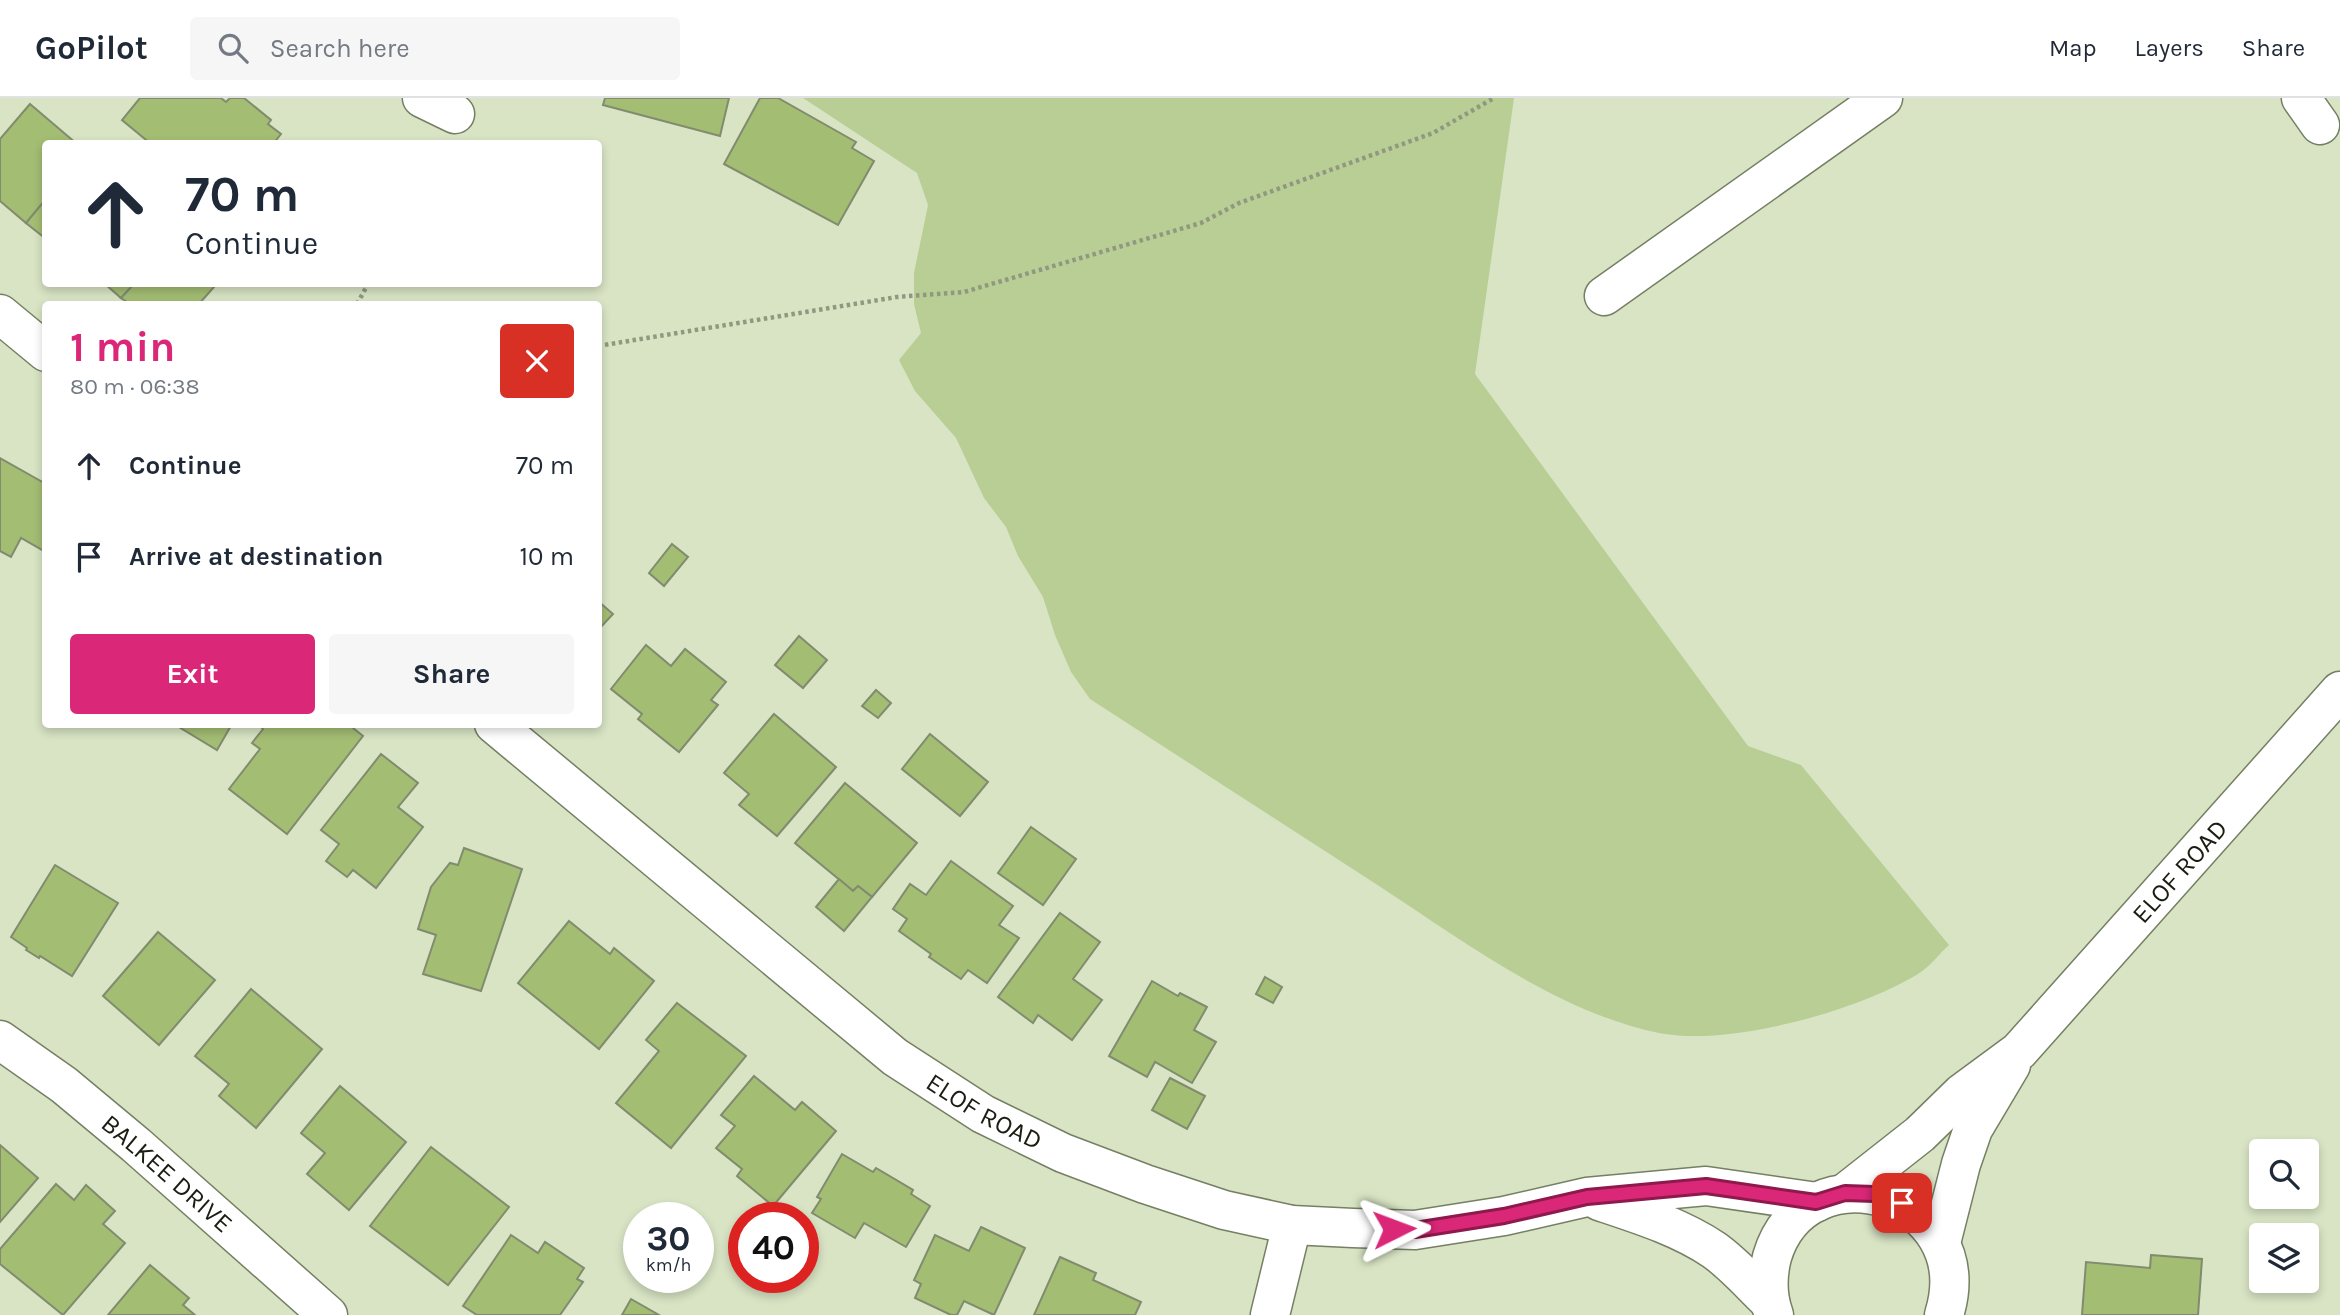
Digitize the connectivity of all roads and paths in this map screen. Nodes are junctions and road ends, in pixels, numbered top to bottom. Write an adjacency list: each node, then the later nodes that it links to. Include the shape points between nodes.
1 (422, 98): 4 (street)
2 (1494, 98): 7 (path, via 1433,133 1239,203 1201,223 964,292 897,297)
3 (1883, 98): 5 (street)
4 (456, 114)
5 (1604, 296)
6 (0, 314): 8 (street)
7 (602, 345)
8 (42, 349)
9 (2340, 691): 12 (street, ELOF ROAD)
10 (499, 728): 15 (street, ELOF ROAD, via 894,1057 972,1107 1062,1153 1224,1210)
11 (0, 1040): 19 (street, BALKEE DRIVE, via 136,1145)
12 (2019, 1051): 14 (street, ELOF ROAD, via 1962,1093 1920,1134); 16 (street, ELOF ROAD, via 1973,1129)
13 (1587, 1197): 14 (street, ELOF ROAD, via 1706,1186); 15 (street, ELOF ROAD, via 1415,1230); 17 (street, via 1702,1242)
14 (1831, 1198): 16 (street, via 1874,1194 1902,1203 1925,1220); 17 (street, via 1794,1220 1776,1244 1768,1272)
15 (1292, 1225): 20 (street)
16 (1941, 1243): 18 (street, via 1949,1270)
17 (1772, 1309)
18 (1950, 1309)
19 (328, 1315)
20 (1270, 1315)

